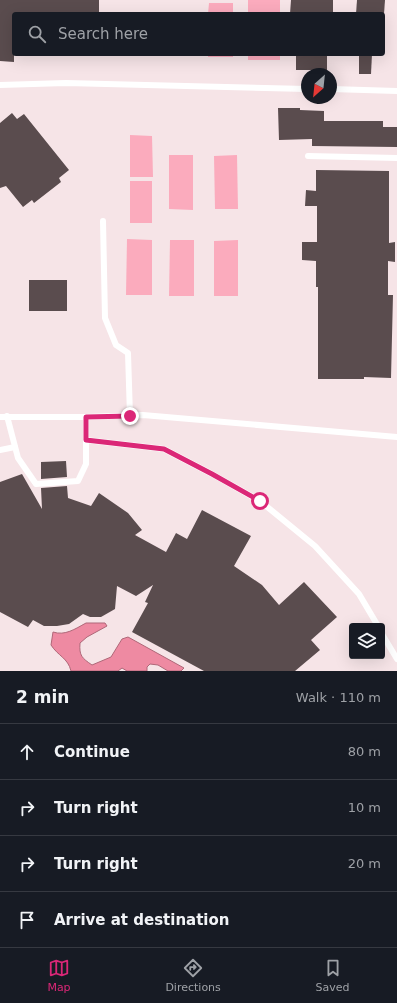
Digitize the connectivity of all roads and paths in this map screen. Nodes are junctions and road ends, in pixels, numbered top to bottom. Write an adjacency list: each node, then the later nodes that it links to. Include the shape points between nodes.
1 (0, 85): 2 (lane, via 66,83)
2 (301, 89)
3 (337, 89): 4 (lane)
4 (397, 91)
5 (308, 156): 6 (lane)
6 (397, 158)
7 (103, 221): 9 (lane, via 105,318 116,345 128,353)
8 (7, 416): 10 (lane); 11 (lane); 14 (lane)
9 (130, 416): 11 (lane); 12 (lane, via 143,415)
10 (0, 417)
11 (86, 417): 13 (lane)
12 (397, 437)
13 (86, 440): 14 (lane, via 86,464 78,481 36,484 18,458); 16 (lane, via 164,449 260,501 315,546 359,594)
14 (15, 447): 15 (lane)
15 (0, 450)
16 (376, 623)
17 (385, 639): 18 (lane)
18 (397, 660)

